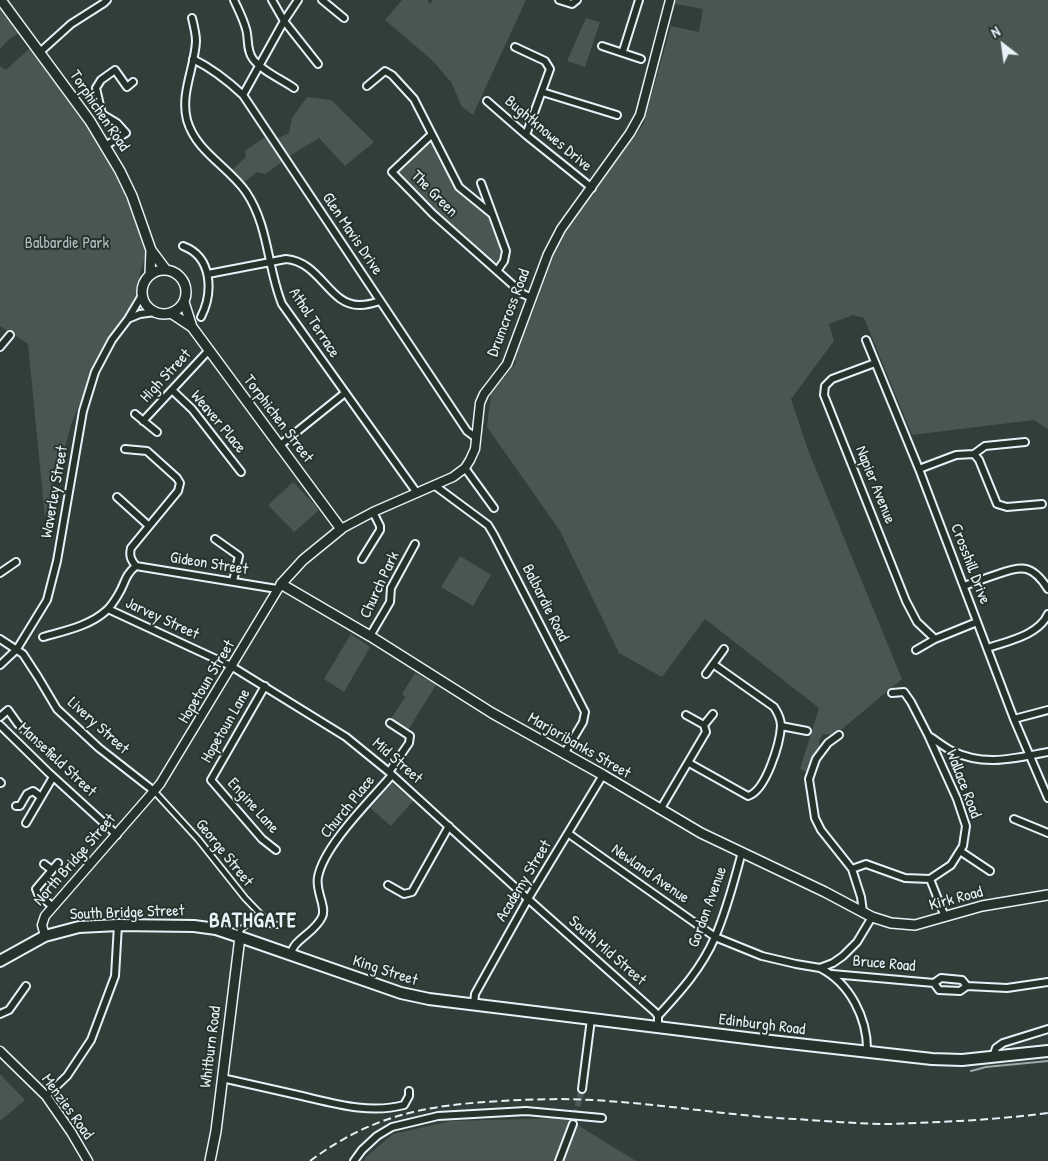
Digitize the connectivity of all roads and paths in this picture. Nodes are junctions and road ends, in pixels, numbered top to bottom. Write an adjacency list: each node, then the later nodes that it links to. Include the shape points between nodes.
1 (1, 0): 17 (main road, Torphichen Road)
2 (107, 0): 17 (street, via 71,24)
3 (234, 0): 21 (street, via 244,19 252,58)
4 (272, 0): 13 (street)
5 (298, 0): 13 (street)
6 (322, 0): 12 (street)
7 (559, 0): 8 (street, via 572,4)
8 (577, 0)
9 (639, 0): 16 (street)
10 (670, 0): 33 (street, Drumcross Road, via 640,115)
11 (192, 18): 19 (street, Athol Terrace, via 196,40)
12 (344, 18)
13 (284, 21): 20 (street); 21 (street)
14 (602, 46): 16 (street)
15 (515, 47): 25 (street, via 549,65)
16 (622, 51): 18 (street)
17 (40, 52): 31 (main road, Torphichen Road)
18 (641, 58)
19 (193, 59): 26 (street, Glen Mavis Drive, via 212,68); 37 (street, Athol Terrace, via 185,106 191,133 246,192 262,222)
20 (318, 64)
21 (260, 66): 24 (street); 26 (street)
22 (133, 82): 31 (street, via 127,87 115,70 96,88 102,114 126,133)
23 (367, 86): 29 (street, The Green, via 382,72 392,75 414,99)
24 (294, 88)
25 (542, 92): 28 (street); 30 (street)
26 (243, 95): 44 (street, Glen Mavis Drive)
27 (487, 101): 30 (street, Bughtknowes Drive)
28 (617, 115)
29 (431, 135): 34 (street, The Green, via 459,187); 39 (street, The Green, via 392,172)
30 (526, 135): 33 (street, Bughtknowes Drive)
31 (105, 146): 36 (main road, Torphichen Road, via 132,196)
32 (481, 183): 34 (street, The Green)
33 (592, 188): 43 (street, Drumcross Road, via 556,238)
34 (492, 214): 39 (street, The Green, via 506,251)
35 (183, 246): 40 (street, via 193,249)
36 (151, 250): 38 (main road); 41 (main road)
37 (270, 262): 40 (street); 44 (street, via 286,258 304,263 336,295 348,302 362,306); 57 (street, Athol Terrace, via 282,304)
38 (166, 270): 41 (main road); 45 (main road, via 182,280 186,289)
39 (497, 271): 43 (street, The Green)
40 (208, 274): 48 (street, via 210,287)
41 (150, 276): 42 (main road)
42 (141, 297): 46 (main road); 49 (street, Waverley Street)
43 (532, 298): 61 (street, Drumcross Road, via 507,364 480,403)
44 (380, 301): 61 (street, Glen Mavis Drive, via 467,431)
45 (184, 302): 47 (main road); 50 (main road, Torphichen Street)
46 (155, 312): 47 (main road); 49 (street)
47 (171, 313): 50 (main road, Torphichen Street)
48 (201, 317)
49 (128, 319): 95 (street, Waverley Street, via 95,372 84,411 58,561 47,600)
50 (192, 326): 54 (main road, Torphichen Street)
51 (10, 335): 53 (street)
52 (866, 340): 55 (street, Crosshill Drive)
53 (0, 347)
54 (209, 350): 56 (street, High Street); 63 (main road, Torphichen Street)
55 (875, 363): 67 (street, Crosshill Drive); 93 (street, Napier Avenue, via 832,380 825,386 824,395 906,601 917,622)
56 (172, 390): 59 (street, High Street); 68 (street, Weaver Place, via 192,408)
57 (345, 392): 63 (street); 70 (street, Athol Terrace)
58 (135, 414): 59 (street, High Street)
59 (144, 421): 60 (street, High Street)
60 (156, 432)
61 (476, 437): 66 (street, Drumcross Road, via 475,449)
62 (1025, 442): 65 (street, via 984,446)
63 (279, 446): 76 (main road, Torphichen Street)
64 (124, 448): 75 (street, via 147,451 180,483)
65 (974, 454): 67 (street, via 956,455); 72 (street, via 997,504 1007,507)
66 (465, 468): 69 (street); 73 (street)
67 (919, 469): 84 (street, Crosshill Drive)
68 (241, 472)
69 (434, 485): 70 (street); 118 (street, Balbardie Road, via 488,525 585,712 583,722)
70 (418, 493): 74 (street)
71 (118, 497): 75 (street)
72 (1042, 504)
73 (494, 508)
74 (373, 512): 76 (street); 79 (street, via 380,530)
75 (149, 526): 81 (street, via 131,548 130,555)
76 (341, 529): 85 (main road, via 303,560)
77 (215, 539): 83 (street, via 239,556)
78 (415, 544): 91 (street, Church Park, via 392,588 390,602)
79 (362, 559)
80 (16, 562): 82 (street)
81 (136, 566): 83 (street, Gideon Street); 87 (street, via 128,573 122,589)
82 (0, 572)
83 (233, 581): 85 (street, Gideon Street)
84 (964, 586): 86 (street, via 1016,568 1029,570 1040,577); 89 (street, Crosshill Drive)
85 (279, 587): 91 (main road, Marjoribanks Street); 100 (street, Hopetoun Street)
86 (1048, 589)
87 (108, 609): 90 (street, via 96,619 72,629); 100 (street, Jarvey Street)
88 (1048, 614): 94 (street, via 1032,631)
89 (977, 622): 93 (street); 94 (street, Crosshill Drive)
90 (42, 636)
91 (370, 636): 118 (main road, Marjoribanks Street)
92 (0, 639): 95 (street)
93 (935, 639): 97 (street)
94 (988, 648): 108 (street, Crosshill Drive)
95 (17, 649): 99 (street, Waverley Street); 125 (street, Livery Street, via 57,710)
96 (724, 649): 98 (street)
97 (916, 650)
98 (713, 664): 101 (street); 112 (street, via 774,708)
99 (0, 665)
100 (231, 666): 102 (street, Mid Street); 125 (street, Hopetoun Street)
101 (706, 674)
102 (265, 686): 121 (street, Mid Street, via 346,737); 124 (street, Hopetoun Lane)
103 (892, 692): 115 (street, Wallace Road, via 904,692)
104 (1048, 710): 108 (street)
105 (713, 714): 111 (street)
106 (686, 715): 111 (street)
107 (0, 717): 116 (street, via 8,710)
108 (1014, 719): 119 (street, Crosshill Drive)
109 (390, 723): 121 (street, Church Place, via 410,736)
110 (0, 725): 123 (street, Mansefield Street)
111 (704, 725): 120 (street, via 706,732)
112 (781, 726): 113 (street); 120 (street, via 772,766 752,795 745,795)
113 (807, 731)
114 (839, 735): 141 (street, via 816,759 809,779 821,830)
115 (928, 735): 119 (street, via 953,751 978,760 998,761); 138 (street, Wallace Road, via 966,826)
116 (31, 736)
117 (1048, 752): 119 (street)
118 (564, 754): 122 (main road, Marjoribanks Street)
119 (1029, 756): 126 (street, Crosshill Drive)
120 (689, 763): 129 (street)
121 (391, 773): 132 (street, Mid Street); 158 (street, Church Place, via 326,858 318,876 317,890 324,912 322,919 296,943)
122 (603, 775): 129 (main road, Marjoribanks Street); 135 (street, Academy Street)
123 (53, 777): 127 (street); 134 (street, Mansefield Street)
124 (211, 780): 136 (street, Engine Lane, via 262,839)
125 (154, 791): 134 (street, North Bridge Street); 150 (street, George Street)
126 (1047, 794)
127 (41, 797): 128 (street, via 34,791 27,794 20,806); 131 (street)
128 (16, 806)
129 (660, 810): 137 (main road, Marjoribanks Street)
130 (1014, 819): 133 (street)
131 (26, 823)
132 (449, 826): 145 (street, via 412,892 404,894); 147 (street, Mid Street)
133 (1048, 833)
134 (117, 834): 148 (street, North Bridge Street)
135 (569, 834): 147 (street, Academy Street); 157 (street, Newland Avenue)
136 (276, 850)
137 (742, 852): 149 (main road, Marjoribanks Street); 157 (street, Gordon Avenue)
138 (960, 852): 143 (street); 144 (street, Wallace Road, via 951,865)
139 (58, 863): 142 (street)
140 (44, 864): 142 (street)
141 (852, 869): 144 (street, via 866,864 905,878); 149 (street)
142 (52, 870): 148 (street, via 36,889)
143 (990, 872)
144 (930, 879): 152 (street)
145 (392, 885)
146 (1048, 895): 152 (main road, Kirk Road, via 982,906)
147 (528, 899): 166 (street, Academy Street, via 474,994); 168 (street, South Mid Street)
148 (53, 907): 155 (street, North Bridge Street, via 43,920)
149 (863, 912): 151 (main road, Marjoribanks Street)
150 (260, 914): 154 (street, George Street, via 270,924); 156 (street, via 240,930)
151 (872, 917): 152 (main road, Kirk Road, via 915,925); 160 (street, via 857,942 843,956)
152 (945, 917)
153 (118, 925): 155 (main road, South Bridge Street, via 80,927); 156 (main road, South Bridge Street, via 194,926); 179 (street, via 115,976 91,1040 67,1076)
154 (277, 925)
155 (45, 936): 159 (main road)
156 (240, 937): 158 (main road, South Bridge Street); 176 (main road, Whitburn Road)
157 (715, 937): 160 (street, Newland Avenue, via 762,956); 168 (street, Gordon Avenue, via 694,973)
158 (290, 955): 166 (main road, King Street, via 401,993 429,1000)
159 (0, 961)
160 (820, 968): 161 (street, Newland Avenue)
161 (832, 974): 163 (street, Bruce Road); 174 (street, via 858,1009 867,1039)
162 (1048, 982): 165 (street, Bruce Road, via 1007,988)
163 (934, 983): 165 (street, Bruce Road, via 941,978 962,980); 165 (street, Bruce Road, via 939,990 960,991)
164 (26, 986): 167 (street, via 9,1010)
165 (966, 986)
166 (474, 1004): 169 (main road, Edinburgh Road)
167 (0, 1014)
168 (658, 1016): 170 (street)
169 (591, 1019): 170 (main road, Edinburgh Road); 177 (street)
170 (658, 1027): 174 (main road, Edinburgh Road)
171 (1048, 1029): 175 (street, via 1003,1043 996,1048)
172 (0, 1051): 179 (street, Menzies Road)
173 (1048, 1051): 175 (main road, Edinburgh Road)
174 (867, 1052): 175 (main road, Edinburgh Road, via 932,1059)
175 (993, 1057)
176 (222, 1078): 178 (street, via 356,1108 390,1109 404,1105); 183 (main road, Whitburn Road)
177 (582, 1088)
178 (409, 1091)
179 (46, 1096): 182 (street, Menzies Road)
180 (602, 1118): 184 (street, via 526,1111 438,1116 392,1127 377,1136)
181 (573, 1124): 185 (street)
182 (88, 1161)
183 (210, 1161)
184 (354, 1161)
185 (560, 1161)

